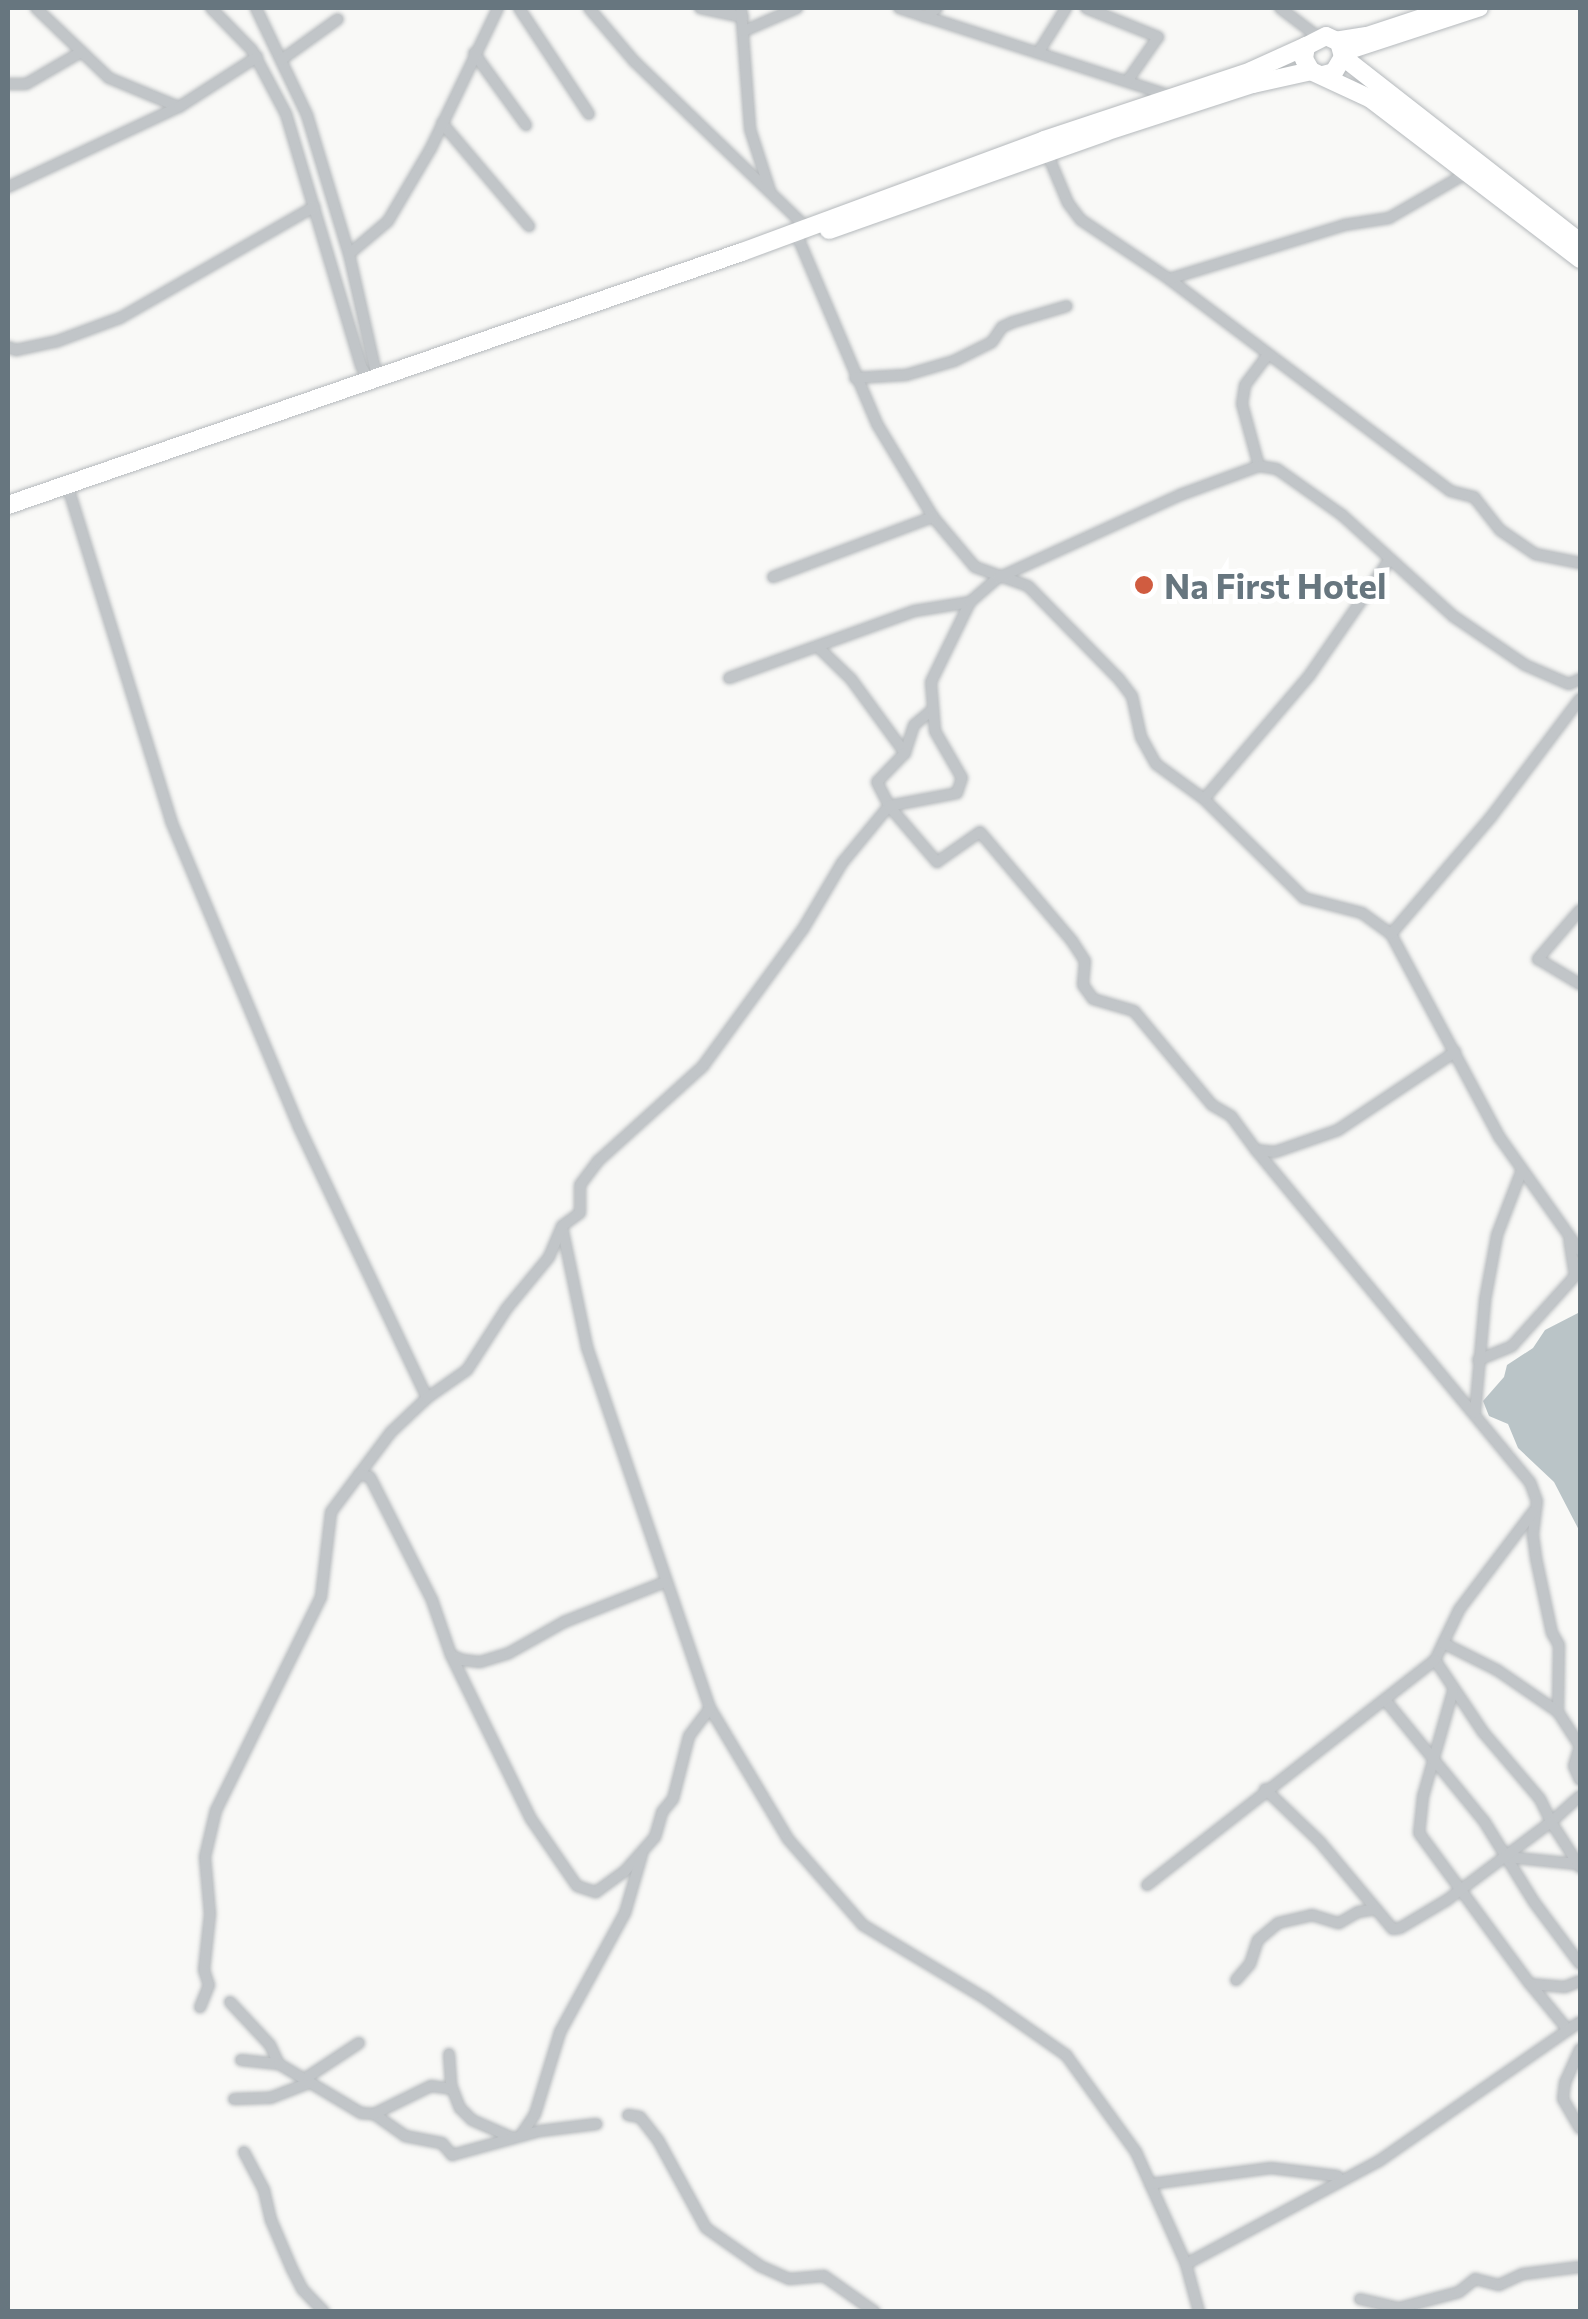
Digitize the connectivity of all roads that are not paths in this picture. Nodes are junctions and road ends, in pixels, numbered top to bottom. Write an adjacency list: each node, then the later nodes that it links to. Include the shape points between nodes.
1 (36, 8): 21 (street)
2 (211, 8): 24 (street)
3 (256, 8): 25 (street)
4 (498, 8): 23 (street)
5 (520, 8): 31 (street)
6 (589, 8): 37 (street)
7 (700, 8): 16 (street)
8 (796, 8): 19 (street)
9 (899, 8): 17 (street)
10 (937, 8): 17 (street)
11 (1066, 8): 22 (street)
12 (1086, 8): 27 (street, via 1158,37)
13 (1280, 8): 20 (street)
14 (1445, 8): 20 (main road)
15 (1480, 8): 20 (main road)
16 (742, 12): 19 (street)
17 (925, 17): 22 (street)
18 (338, 20): 25 (street)
19 (744, 31): 37 (street, via 750,129)
20 (1329, 46): 26 (highway, via 1334,72); 26 (highway, via 1304,59); 29 (highway); 41 (highway)
21 (81, 52): 28 (street, via 26,84); 30 (street, via 109,78)
22 (1038, 52): 27 (street)
23 (474, 53): 32 (street); 33 (street)
24 (257, 57): 30 (street); 38 (street, via 286,114)
25 (281, 60): 42 (street, via 307,115)
26 (1317, 73): 34 (highway, via 1253,84); 35 (highway, via 1361,92)
27 (1128, 80): 29 (street)
28 (8, 84)
29 (1172, 97): 40 (highway)
30 (179, 107): 36 (street)
31 (589, 114)
32 (442, 123): 39 (street); 42 (street, via 388,222)
33 (526, 125)
34 (1047, 153): 40 (highway); 44 (street, via 1081,220)
35 (1467, 173): 43 (highway); 44 (street, via 1389,218 1344,225)
36 (8, 187)
37 (770, 192): 40 (street)
38 (314, 207): 46 (street, via 120,318 54,342); 49 (street, via 360,366)
39 (529, 226)
40 (802, 234): 48 (street); 49 (highway)
41 (1580, 242)
42 (350, 254): 49 (street)
43 (1580, 259)
44 (1169, 279): 47 (street)
45 (1068, 306): 48 (street, via 1002,327 992,342 954,361 906,375)
46 (8, 346)
47 (1268, 355): 50 (street, via 1245,385 1242,404); 55 (street, via 1450,491 1474,497 1500,530 1524,546 1542,557)
48 (855, 378): 53 (street)
49 (373, 379): 51 (highway)
50 (1259, 466): 54 (street, via 1277,469 1342,515); 57 (street)
51 (68, 484): 52 (highway); 78 (street, via 171,821 299,1128)
52 (8, 505)
53 (933, 517): 56 (street); 57 (street, via 975,567)
54 (1390, 559): 61 (street, via 1454,616 1525,665 1569,684); 66 (street, via 1309,676)
55 (1580, 562)
56 (772, 577)
57 (998, 578): 58 (street); 66 (street, via 1028,586 1119,678 1156,764)
58 (970, 602): 59 (street, via 914,610); 63 (street, via 931,682)
59 (819, 648): 60 (street); 65 (street, via 852,679)
60 (728, 678)
61 (1580, 680)
62 (1580, 700): 64 (street)
63 (932, 710): 65 (street, via 914,724); 67 (street, via 935,731 962,778 958,793)
64 (1576, 714): 69 (street)
65 (905, 753): 67 (street, via 877,782)
66 (1204, 799): 69 (street, via 1304,898 1362,913)
67 (890, 806): 72 (street, via 937,862 980,832 1072,941 1084,961 1082,986 1093,999 1134,1011); 74 (street, via 842,863 703,1066 598,1161 580,1185 580,1213)
68 (1580, 910): 70 (street, via 1538,959)
69 (1391, 934): 71 (street)
70 (1580, 984)
71 (1454, 1052): 72 (street, via 1338,1130 1274,1152); 73 (street)
72 (1256, 1150): 79 (street)
73 (1522, 1170): 75 (street); 77 (street, via 1498,1235)
74 (562, 1226): 78 (street, via 549,1257 467,1370); 82 (street, via 587,1347)
75 (1569, 1239): 76 (street); 77 (street, via 1575,1276 1512,1346)
76 (1580, 1251)
77 (1478, 1360): 79 (street)
78 (427, 1398): 80 (street)
79 (1475, 1413): 81 (street, via 1530,1482)
80 (359, 1474): 84 (street, via 370,1476 384,1502); 106 (street, via 331,1512 320,1597 216,1810 205,1856 209,1984)
81 (1534, 1511): 83 (street); 89 (street, via 1536,1558 1559,1644)
82 (665, 1582): 84 (street, via 564,1622 508,1653 480,1662); 88 (street)
83 (1443, 1642): 85 (street); 89 (street)
84 (452, 1655): 95 (street, via 524,1806 577,1886 596,1892)
85 (1435, 1660): 86 (street); 87 (street)
86 (1454, 1691): 90 (street); 94 (street)
87 (1386, 1701): 90 (street); 92 (street)
88 (710, 1708): 95 (street, via 689,1736 673,1799); 124 (street, via 788,1839 863,1925 986,1998 1066,2056 1136,2152)
89 (1558, 1712): 91 (street, via 1580,1746 1574,1766)
90 (1435, 1761): 96 (street); 99 (street, via 1419,1833)
91 (1580, 1780)
92 (1266, 1789): 98 (street); 100 (street)
93 (1580, 1796): 94 (street)
94 (1551, 1822): 96 (street); 97 (street)
95 (642, 1852): 121 (street, via 624,1913 560,2032 535,2114)
96 (1506, 1857): 97 (street); 99 (street); 101 (street)
97 (1579, 1865)
98 (1147, 1885)
99 (1460, 1887): 100 (street, via 1400,1928 1393,1929); 104 (street)
100 (1376, 1909): 102 (street, via 1339,1923 1312,1915 1278,1923 1258,1940)
101 (1580, 1964)
102 (1236, 1980)
103 (1580, 1981): 104 (street, via 1565,1987)
104 (1530, 1984): 108 (street)
105 (230, 2002): 113 (street)
106 (200, 2007)
107 (1580, 2022): 108 (street)
108 (1568, 2030): 123 (street, via 1378,2161)
109 (359, 2043): 114 (street, via 309,2076)
110 (1580, 2049): 120 (street, via 1563,2099)
111 (450, 2054): 115 (street)
112 (241, 2060): 113 (street)
113 (279, 2064): 114 (street)
114 (309, 2083): 116 (street, via 270,2098); 117 (street)
115 (452, 2090): 117 (street, via 432,2086); 121 (street, via 472,2120)
116 (234, 2099)
117 (374, 2114): 121 (street, via 405,2136 442,2142 452,2155)
118 (628, 2115): 129 (street, via 640,2117 658,2140 706,2228 760,2266 788,2279 820,2275)
119 (596, 2124): 121 (street)
120 (1580, 2129)
121 (517, 2136)
122 (244, 2152): 128 (street, via 292,2269)
123 (1344, 2176): 124 (street, via 1271,2168); 125 (street)
124 (1150, 2184): 125 (street)
125 (1186, 2264): 130 (street)
126 (1580, 2267): 127 (street, via 1523,2274 1499,2285 1475,2279 1459,2292 1399,2308)
127 (1360, 2299)
128 (324, 2312)
129 (875, 2312)
130 (1199, 2312)

